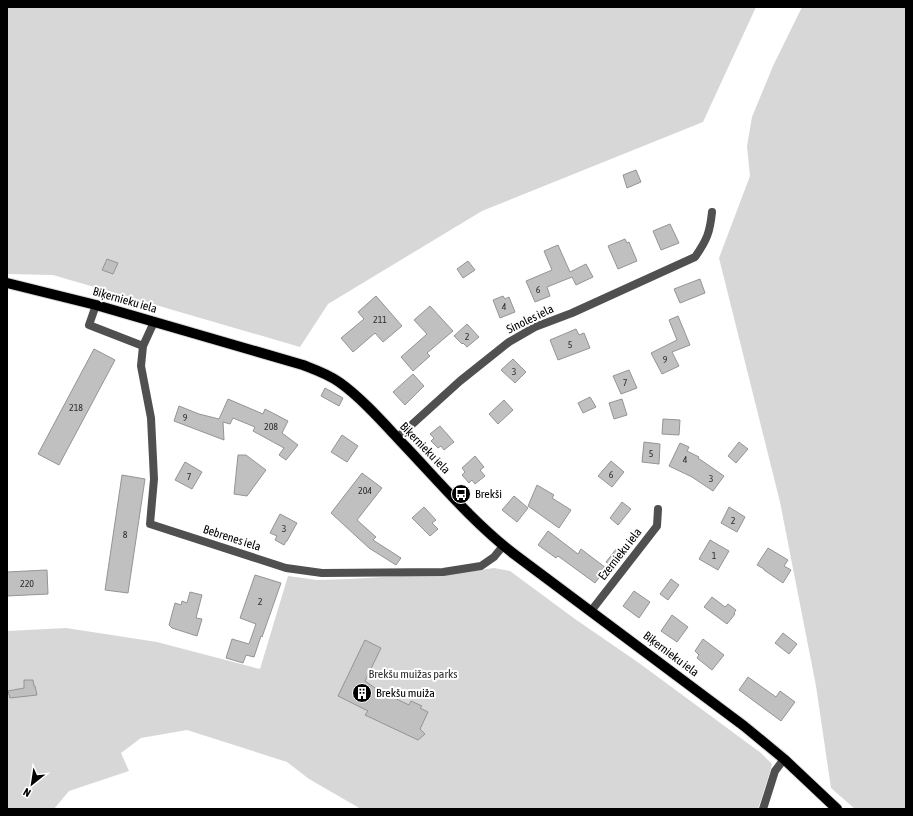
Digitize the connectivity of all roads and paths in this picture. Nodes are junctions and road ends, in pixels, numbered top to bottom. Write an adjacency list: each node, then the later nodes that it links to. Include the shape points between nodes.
1 (712, 212): 6 (street, Sinoles iela, via 710,230 695,257 572,313 535,327 509,342 460,381)
2 (7, 283): 3 (main road, Biķernieku iela)
3 (96, 305): 4 (main road, Biķernieku iela); 5 (street, via 89,325)
4 (154, 322): 5 (street, Bebrenes iela); 6 (main road, Biķernieku iela, via 322,372 351,391)
5 (144, 346): 8 (street, Bebrenes iela, via 141,366 151,418 154,479 150,524 286,568 322,573 443,572 481,566 494,557)
6 (397, 438): 8 (main road, Biķernieku iela, via 482,528)
7 (658, 509): 9 (street, Ezernieku iela, via 657,526)
8 (503, 546): 9 (main road, Biķernieku iela)
9 (591, 611): 10 (main road, Biķernieku iela)
10 (784, 759): 11 (street, via 775,771); 12 (main road, Biķernieku iela)
11 (763, 809)
12 (837, 809)

